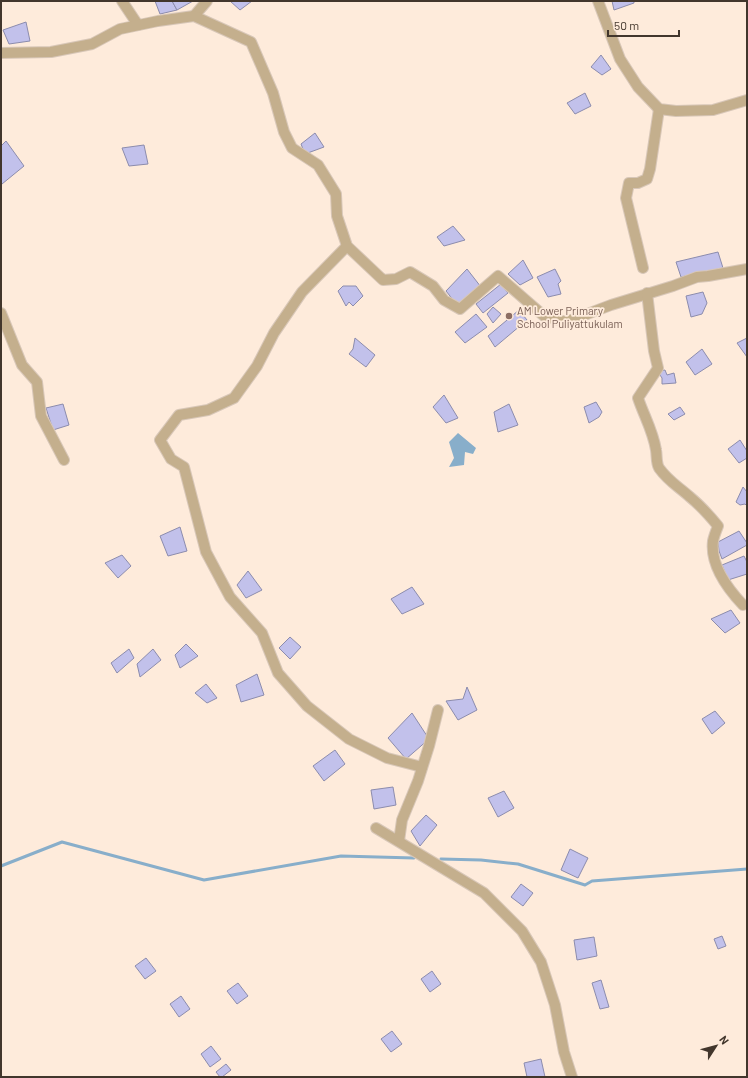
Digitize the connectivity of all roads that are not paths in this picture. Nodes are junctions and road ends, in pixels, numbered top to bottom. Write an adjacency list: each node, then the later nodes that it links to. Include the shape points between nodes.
1 (122, 1): 5 (street)
2 (207, 1): 4 (street)
3 (598, 1): 8 (street, via 620,59 638,86)
4 (194, 16): 5 (street); 9 (street, via 251,42 273,93 284,132 292,148 318,165 336,194 337,216)
5 (138, 25): 6 (street, via 120,29 92,44 51,52)
6 (1, 53)
7 (747, 100): 8 (street, via 713,110)
8 (659, 109): 10 (street, via 647,179 629,183 626,198)
9 (347, 246): 12 (street, via 384,280 396,279 410,272 433,286 444,300 460,309 498,276 544,316 566,322); 17 (street, via 302,292 274,333 257,366 234,398 208,410 179,416 160,440 171,459 184,467 206,552 230,597 262,633 278,673 308,706 349,739 387,758)
10 (643, 268)
11 (747, 269): 12 (street, via 697,277)
12 (647, 293): 15 (street, via 658,368 638,398 642,412 649,421 658,466 671,483 689,495 718,526 713,541 714,559 724,580)
13 (1, 313): 14 (street, via 22,366 37,382 41,416)
14 (64, 460)
15 (743, 605)
16 (438, 710): 17 (street)
17 (422, 768): 19 (street, via 402,820)
18 (376, 828): 19 (street)
19 (398, 841): 20 (street, via 484,893 522,931 541,962 555,1005 564,1052)
20 (572, 1077)

